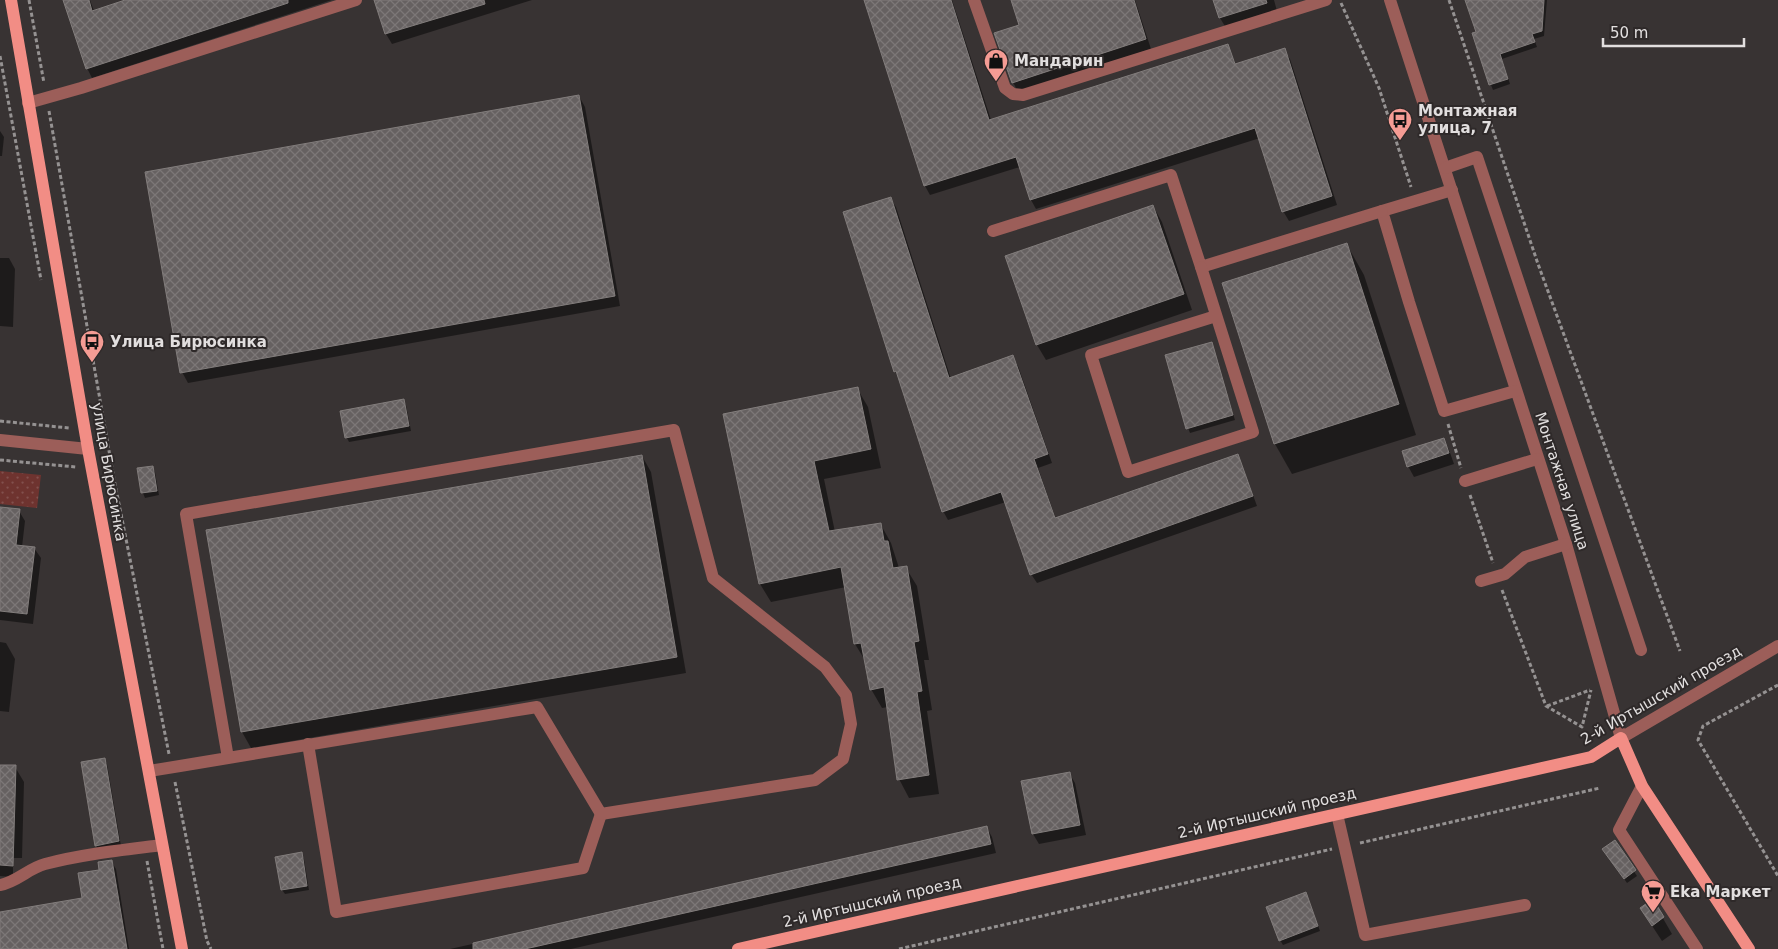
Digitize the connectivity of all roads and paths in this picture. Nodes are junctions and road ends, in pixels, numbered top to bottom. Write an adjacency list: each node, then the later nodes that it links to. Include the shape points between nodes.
1 (11, 0): 11 (main road, улица Бирюсинка)
2 (30, 0): 10 (path)
3 (356, 0): 10 (street)
4 (974, 0): 5 (street, via 1005,88 1013,94 1023,95)
5 (1326, 0)
6 (1340, 0): 14 (path, via 1379,88)
7 (1390, 0): 12 (street, Монтажная улица)
8 (1450, 0): 33 (path, via 1538,264)
9 (0, 56): 18 (path)
10 (47, 98): 11 (street); 40 (path, via 114,479)
11 (28, 103): 24 (main road, улица Бирюсинка)
12 (1445, 168): 13 (street, Монтажная улица); 32 (street, via 1477,157)
13 (1452, 190): 14 (street); 20 (street, Монтажная улица)
14 (1416, 201): 15 (street)
15 (1382, 211): 17 (street); 20 (street, via 1444,411)
16 (993, 231): 17 (street, via 1171,174)
17 (1201, 267): 19 (street)
18 (43, 287)
19 (1216, 316): 19 (street, via 1253,432 1128,472 1091,355)
20 (1515, 391): 25 (street, Монтажная улица)
21 (67, 420): 22 (path, via 69,429)
22 (0, 421)
23 (0, 440): 24 (street)
24 (88, 449): 41 (main road, улица Бирюсинка)
25 (1537, 459): 28 (street); 29 (street, Монтажная улица)
26 (0, 460): 27 (path)
27 (77, 468)
28 (1465, 480)
29 (1566, 544): 30 (street, via 1524,557 1505,574); 37 (street, Монтажная улица)
30 (1481, 581)
31 (1778, 646): 37 (street, 2-й Иртышский проезд)
32 (1641, 650)
33 (1680, 651)
34 (1778, 685): 48 (path, via 1703,726 1698,740)
35 (1546, 706): 36 (path, via 1591,689)
36 (1582, 727)
37 (1622, 738): 42 (main road, Монтажная улица); 45 (main road, 2-й Иртышский проезд, via 1591,757)
38 (308, 744): 39 (street); 44 (street, via 537,707); 44 (street, via 336,912 583,868)
39 (228, 758): 40 (street); 44 (street, via 186,514 674,430 713,578 825,667 846,695 851,724 843,759 815,780)
40 (172, 767): 41 (street); 52 (path)
41 (149, 770): 46 (main road, улица Бирюсинка)
42 (1642, 786): 55 (street, via 1619,830); 56 (main road, Монтажная улица)
43 (1600, 788): 47 (path)
44 (602, 814)
45 (1337, 814): 47 (street); 53 (main road, 2-й Иртышский проезд)
46 (162, 845): 49 (street, via 42,864); 51 (main road, улица Бирюсинка)
47 (1344, 846): 50 (street, via 1365,935); 54 (path)
48 (1778, 876)
49 (0, 885)
50 (1526, 905)
51 (182, 949)
52 (211, 949)
53 (738, 949)
54 (899, 949)
55 (1696, 949)
56 (1749, 949)

